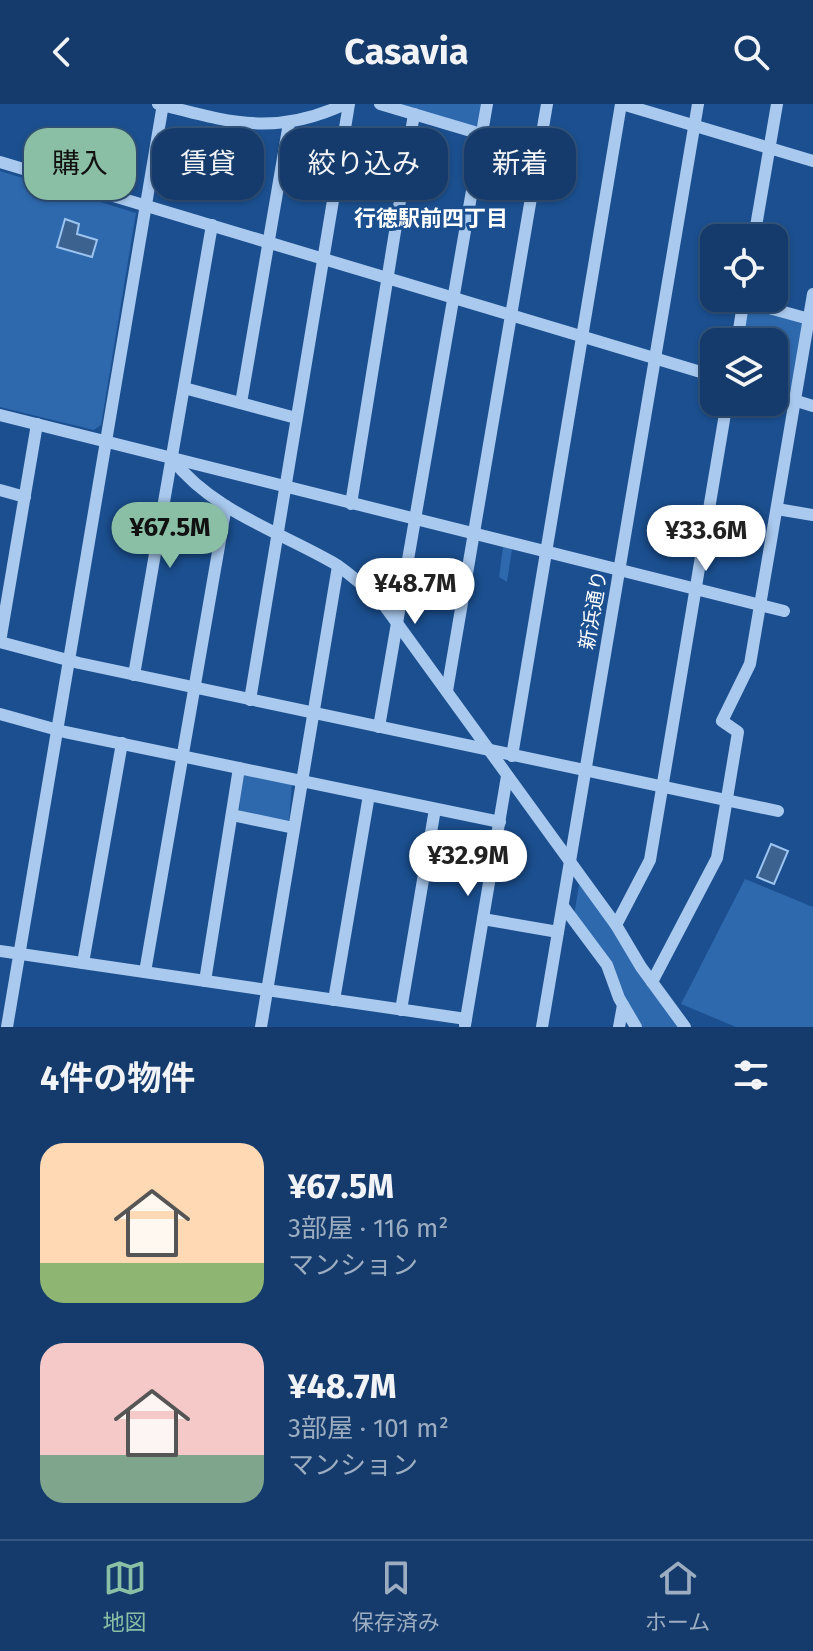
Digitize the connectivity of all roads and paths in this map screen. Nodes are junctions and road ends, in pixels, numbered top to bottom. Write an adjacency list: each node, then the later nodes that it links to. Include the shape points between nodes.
1 (161, 104): 10 (street, via 238,125); 18 (street)
2 (347, 104): 10 (street); 22 (street)
3 (380, 104): 9 (street)
4 (487, 104): 12 (street)
5 (547, 104): 27 (street)
6 (621, 104): 11 (street); 29 (street)
7 (698, 104): 11 (street, 新浜通り)
8 (777, 104): 14 (street)
9 (414, 114): 13 (street); 23 (street)
10 (289, 123): 21 (street)
11 (695, 126): 14 (street); 31 (street, 新浜通り)
12 (482, 128)
13 (464, 129)
14 (769, 148): 15 (street); 19 (street)
15 (813, 161)
16 (0, 162): 18 (street)
17 (470, 200): 25 (street)
18 (146, 206): 20 (street); 42 (street)
19 (756, 224)
20 (212, 225): 21 (street); 33 (street)
21 (270, 242): 22 (street); 36 (street)
22 (324, 258): 23 (street); 40 (street)
23 (387, 277): 25 (street); 47 (street)
24 (813, 294): 28 (street)
25 (453, 297): 27 (street); 51 (street)
26 (785, 312): 28 (street)
27 (512, 315): 29 (street); 52 (street)
28 (809, 319): 30 (street)
29 (582, 336): 31 (street); 54 (street)
30 (809, 341): 35 (street)
31 (656, 358): 32 (street); 57 (street, 新浜通り)
32 (700, 372)
33 (184, 388): 36 (street); 43 (street)
34 (788, 398): 35 (street)
35 (794, 400): 37 (street); 49 (street)
36 (241, 403): 40 (street)
37 (813, 406)
38 (0, 415): 41 (street)
39 (725, 416): 58 (street)
40 (296, 418): 44 (street)
41 (37, 424): 42 (street); 46 (street)
42 (107, 441): 43 (street); 63 (street)
43 (172, 459): 44 (street); 48 (street, via 190,481); 64 (street)
44 (285, 487): 47 (street); 53 (street)
45 (0, 490): 46 (street)
46 (25, 497): 55 (street)
47 (351, 504): 51 (street)
48 (226, 506): 53 (street); 65 (street)
49 (777, 509): 50 (street); 59 (street)
50 (813, 515)
51 (416, 520): 52 (street); 61 (street)
52 (474, 534): 54 (street); 66 (street)
53 (277, 536): 56 (street); 67 (street)
54 (545, 552): 57 (street); 75 (street)
55 (6, 566): 62 (street)
56 (338, 566): 61 (street, via 381,601); 68 (street)
57 (620, 570): 58 (street); 77 (street, 新浜通り)
58 (695, 588): 59 (street); 80 (street)
59 (761, 606): 60 (street); 82 (street, via 750,664 722,721 738,732)
60 (784, 611)
61 (397, 623): 66 (street); 70 (street)
62 (0, 642): 63 (street)
63 (69, 661): 64 (street); 71 (street)
64 (134, 675): 65 (street)
65 (193, 687): 67 (street); 74 (street)
66 (447, 691): 73 (street)
67 (250, 700): 68 (street)
68 (314, 713): 70 (street); 79 (street)
69 (0, 714): 71 (street)
70 (379, 727): 73 (street)
71 (57, 730): 72 (street); 94 (street)
72 (122, 743): 74 (street); 95 (street)
73 (489, 751): 75 (street); 78 (street)
74 (182, 756): 76 (street); 96 (street)
75 (512, 756): 77 (street)
76 (239, 768): 79 (street); 85 (street)
77 (586, 770): 80 (street); 88 (street, 新浜通り)
78 (507, 776): 86 (street); 88 (street)
79 (302, 781): 81 (street); 87 (street)
80 (663, 786): 82 (street); 91 (street, via 650,860)
81 (369, 795): 83 (street); 100 (street)
82 (727, 800): 84 (street); 98 (street, via 717,858)
83 (435, 809): 86 (street); 102 (street)
84 (778, 811)
85 (232, 815): 87 (street); 97 (street)
86 (500, 822): 90 (street)
87 (294, 828): 99 (street)
88 (570, 862): 89 (street, 新浜通り); 91 (street)
89 (563, 906): 92 (street, 新浜通り); 101 (street, via 610,970)
90 (483, 919): 92 (street); 103 (street)
91 (616, 925): 98 (street)
92 (558, 932): 106 (street, 新浜通り)
93 (0, 951): 94 (street)
94 (19, 954): 95 (street); 104 (street)
95 (83, 963): 96 (street)
96 (145, 972): 97 (street)
97 (205, 981): 99 (street)
98 (652, 982): 109 (street)
99 (267, 990): 100 (street); 105 (street)
100 (334, 1000): 102 (street)
101 (623, 1005): 107 (street); 108 (street)
102 (401, 1010): 103 (street)
103 (466, 1023)
104 (8, 1026)
105 (261, 1027)
106 (542, 1027)
107 (619, 1027)
108 (636, 1027)
109 (685, 1027)

